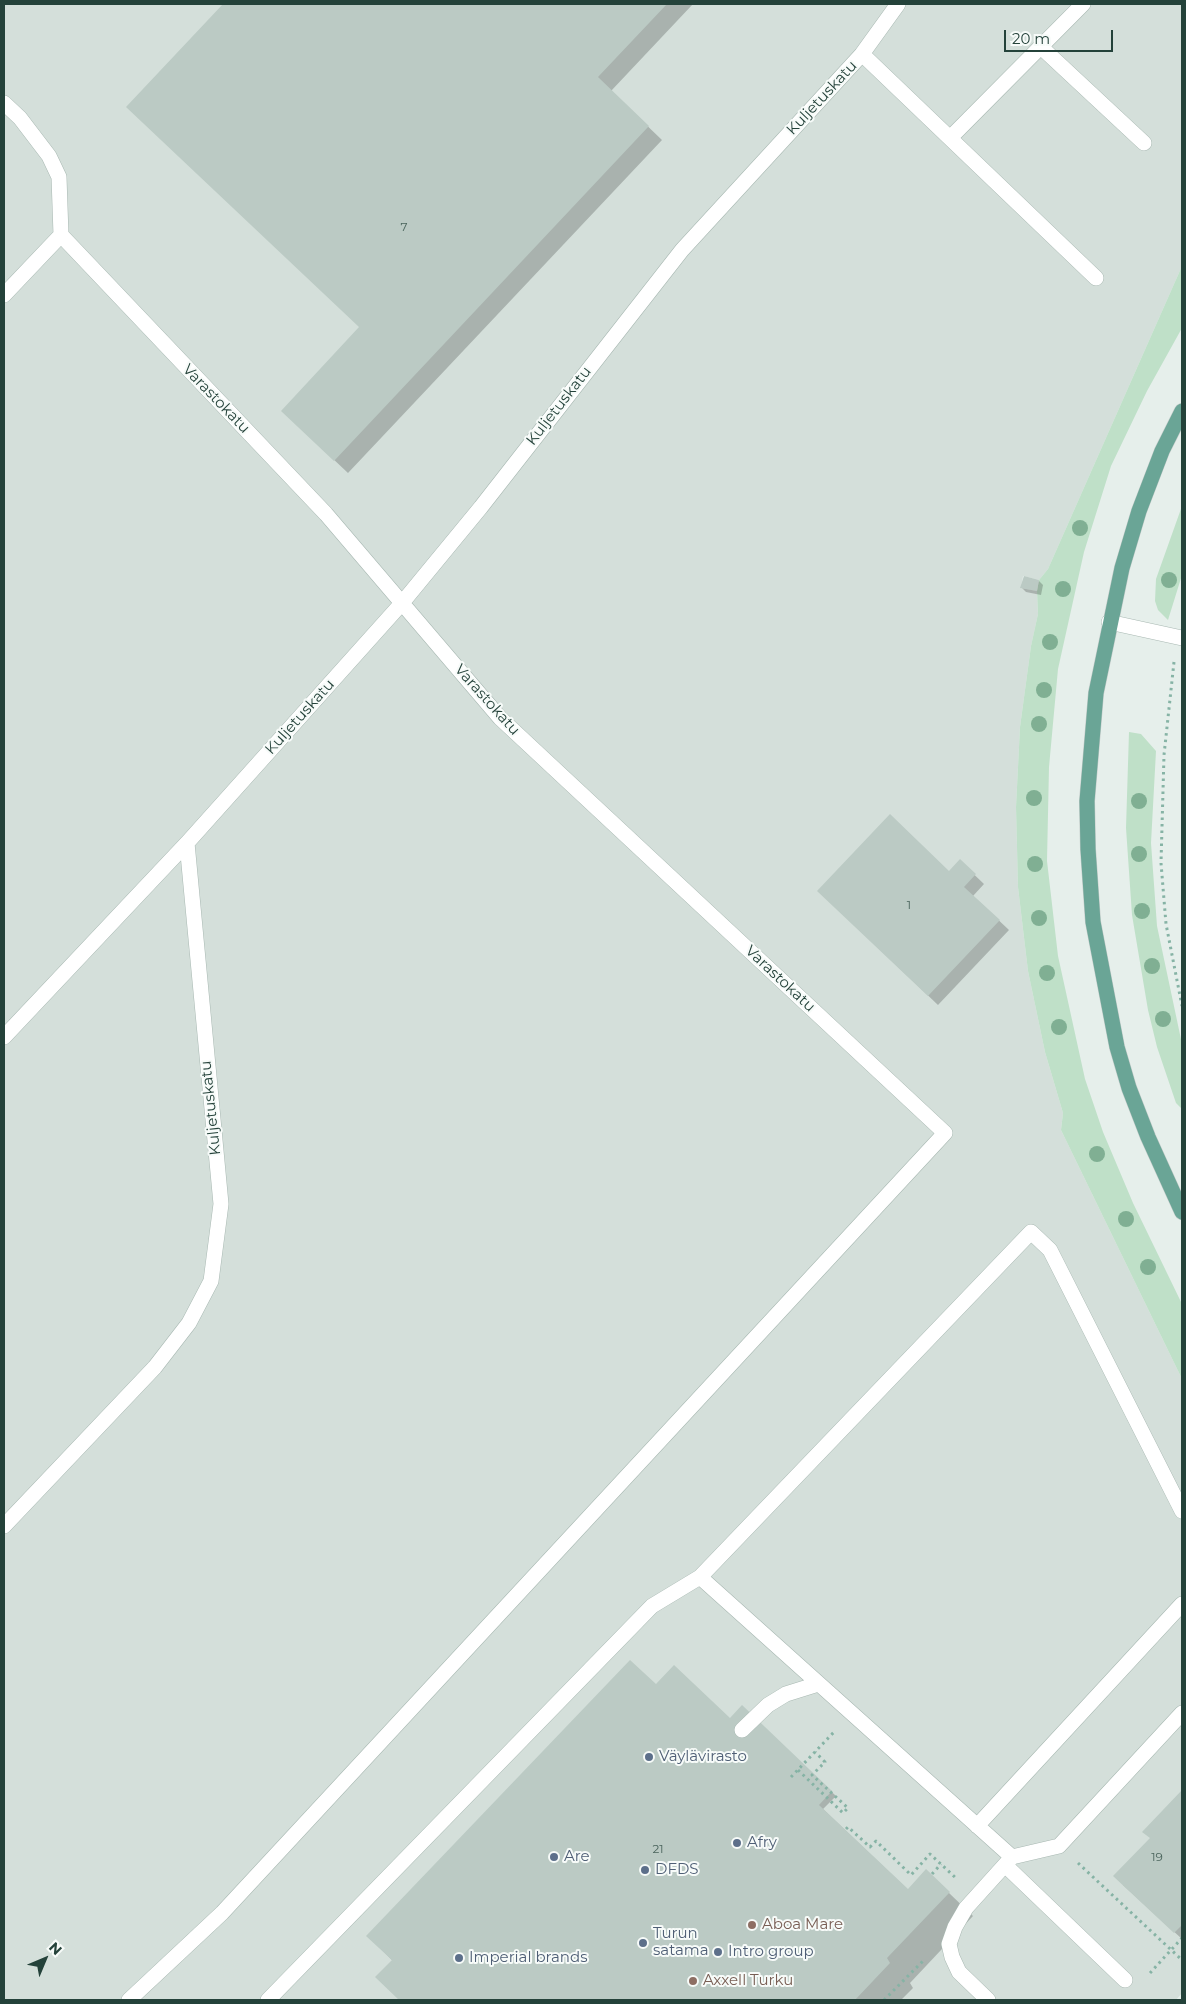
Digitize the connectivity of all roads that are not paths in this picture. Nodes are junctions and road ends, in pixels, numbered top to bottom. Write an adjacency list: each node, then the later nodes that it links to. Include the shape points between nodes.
1 (898, 4): 4 (street, Kuljetuskatu)
2 (1083, 4): 3 (street)
3 (1041, 46): 6 (street); 7 (street)
4 (862, 54): 6 (street); 12 (street, Kuljetuskatu, via 682,250)
5 (4, 103): 8 (street, via 49,156 59,177)
6 (950, 138): 9 (street)
7 (1144, 143)
8 (60, 235): 10 (street); 12 (street, Varastokatu, via 326,514)
9 (1096, 278)
10 (4, 294)
11 (1182, 411): 13 (main road, via 1162,451 1139,511)
12 (402, 603): 15 (street, Kuljetuskatu); 28 (street, Varastokatu, via 500,718 945,1133 222,1912)
13 (1109, 622): 14 (street); 17 (main road, via 1096,693 1087,801 1093,922 1117,1047 1129,1088)
14 (1182, 638)
15 (187, 843): 16 (street); 19 (street, Kuljetuskatu, via 221,1204 211,1281 189,1323 155,1367)
16 (4, 1037)
17 (1182, 1212)
18 (1182, 1511): 20 (street, via 1050,1250 1031,1232)
19 (4, 1526)
20 (700, 1577): 22 (street); 29 (street, via 652,1606)
21 (1182, 1604): 25 (street)
22 (818, 1684): 24 (street, via 786,1694 768,1705); 25 (street)
23 (1182, 1713): 26 (street, via 1059,1846)
24 (742, 1730)
25 (977, 1826): 26 (street)
26 (1008, 1861): 27 (street); 30 (street, via 966,1908 949,1944 959,1972)
27 (1125, 1980)
28 (129, 2000)
29 (268, 2000)
30 (988, 2000)

